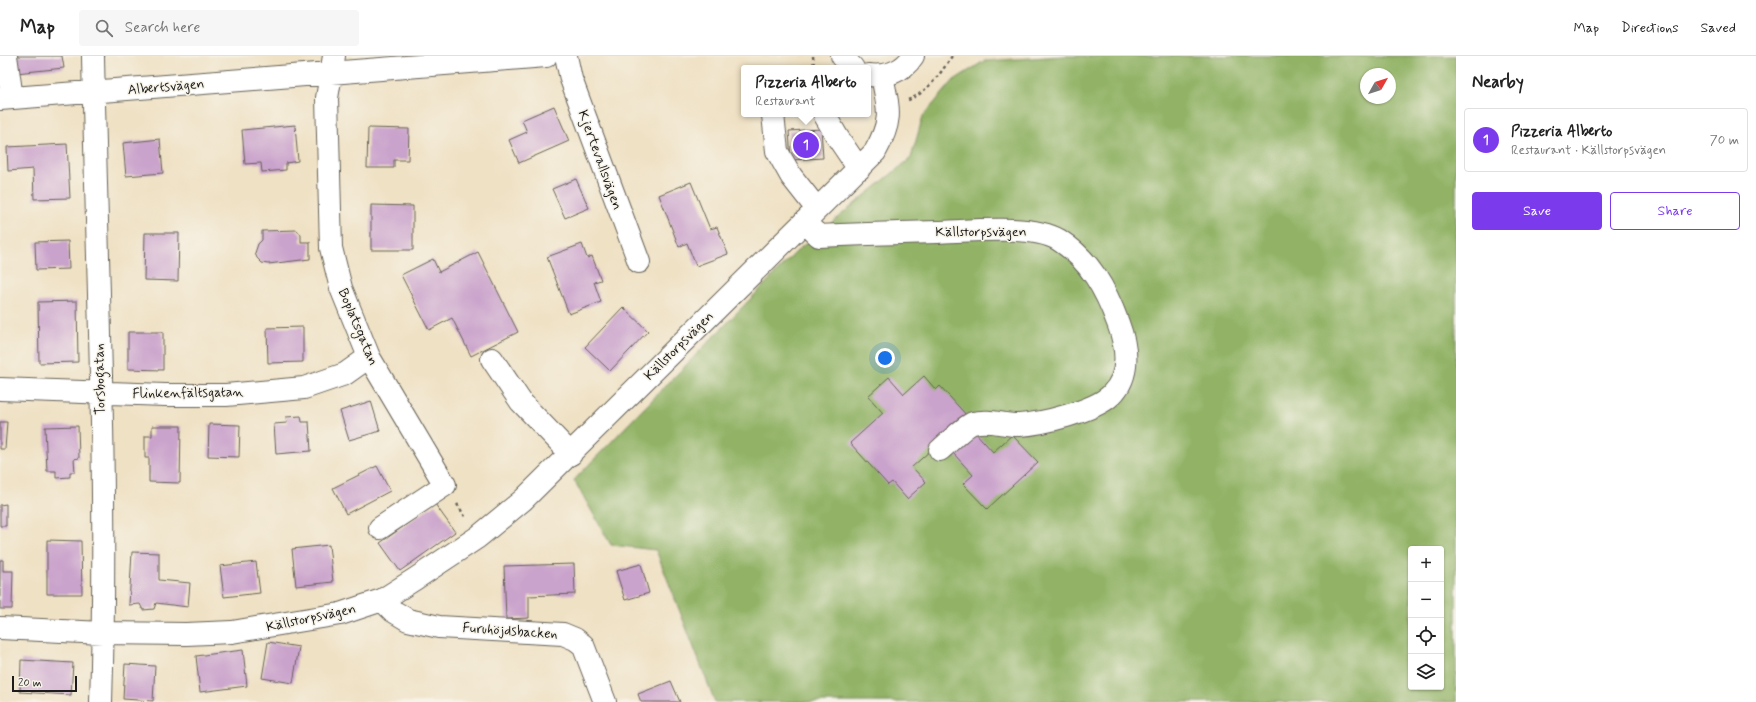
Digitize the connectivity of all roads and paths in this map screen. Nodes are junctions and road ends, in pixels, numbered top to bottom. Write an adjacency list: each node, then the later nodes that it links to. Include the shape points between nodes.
1 (6, 56): 12 (street)
2 (93, 56): 11 (street, Torsbogatan)
3 (546, 56): 8 (street, Albertsvägen)
4 (566, 56): 18 (street, Kjertevallsvägen, via 570,80)
5 (842, 56): 9 (street)
6 (913, 56): 10 (street, via 899,70)
7 (952, 56): 13 (path, via 943,71 926,89 910,100)
8 (333, 64): 11 (street, Albertsvägen); 19 (street, Boplatsgatan, via 327,98 331,248 341,288)
9 (850, 65)
10 (875, 76): 13 (street, Källstorpsvägen)
11 (94, 93): 12 (street, Albertsvägen); 22 (street, Torsbogatan)
12 (6, 99)
13 (888, 102): 16 (street, Källstorpsvägen, via 889,116 885,134 875,152)
14 (773, 117): 17 (street, Källstorpsvägen, via 777,151)
15 (826, 117): 16 (street)
16 (859, 169): 17 (street, Källstorpsvägen)
17 (811, 215): 23 (street, Källstorpsvägen, via 819,236 1000,230 1040,233 1058,240 1078,254 1094,273 1110,300 1121,331 1126,358 1123,377 1112,395 1094,407 1055,418 1019,425 986,421 972,423); 24 (street, Källstorpsvägen)
18 (639, 262)
19 (369, 357): 22 (street, Flinkenfältsgatan, via 345,374 304,388 226,395); 25 (street, Boplatsgatan)
20 (492, 359): 24 (street, via 521,402)
21 (0, 389): 22 (street, Flinkenfältsgatan)
22 (101, 393): 30 (street, Torsbogatan)
23 (940, 450)
24 (571, 454): 27 (street, Källstorpsvägen, via 523,500)
25 (445, 485): 26 (street); 27 (path)
26 (380, 528)
27 (478, 537): 28 (street, Källstorpsvägen)
28 (382, 600): 30 (street, Källstorpsvägen, via 340,614 232,632); 32 (street, Furuhöjdsbacken, via 393,611 408,620 439,627 563,634 575,638 583,645)
29 (0, 628): 30 (street, Källstorpsvägen)
30 (103, 632): 31 (street, Torsbogatan)
31 (101, 702)
32 (604, 702)

